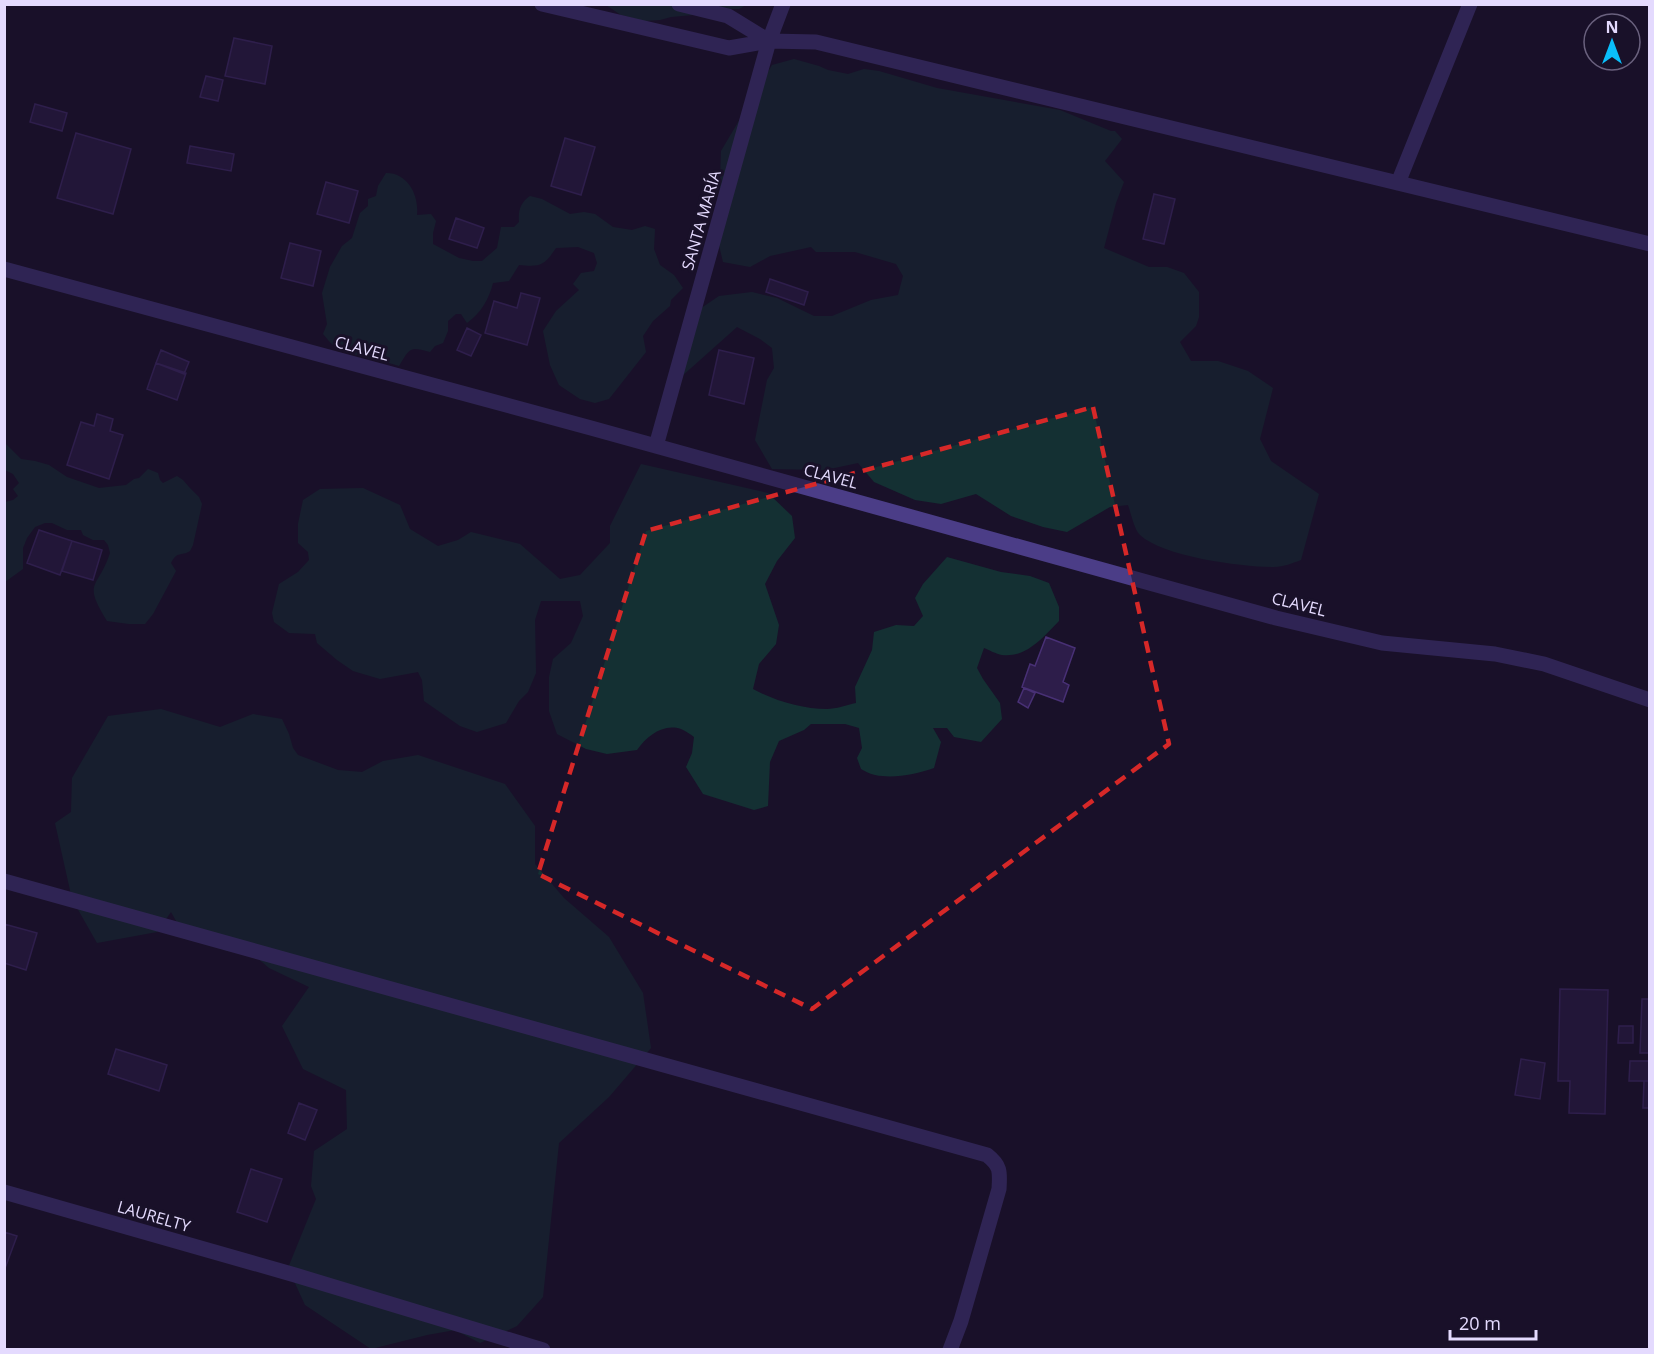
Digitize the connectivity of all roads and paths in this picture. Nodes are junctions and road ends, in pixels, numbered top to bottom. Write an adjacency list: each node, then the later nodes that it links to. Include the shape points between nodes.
1 (542, 4): 5 (street, via 729,48)
2 (679, 4): 5 (street, via 728,16)
3 (783, 4): 5 (street, SANTA MARÍA)
4 (1470, 4): 6 (street)
5 (769, 41): 6 (street, via 816,42); 9 (street, SANTA MARÍA)
6 (1398, 183): 7 (street)
7 (1650, 244)
8 (4, 269): 9 (street, CLAVEL)
9 (656, 446): 10 (street, CLAVEL, via 1276,618 1382,643 1495,654 1544,664)
10 (1650, 700)
11 (4, 881): 14 (street, via 987,1155 1000,1172 999,1189)
12 (4, 1192): 13 (street, LAURELTY)
13 (543, 1350)
14 (950, 1350)

